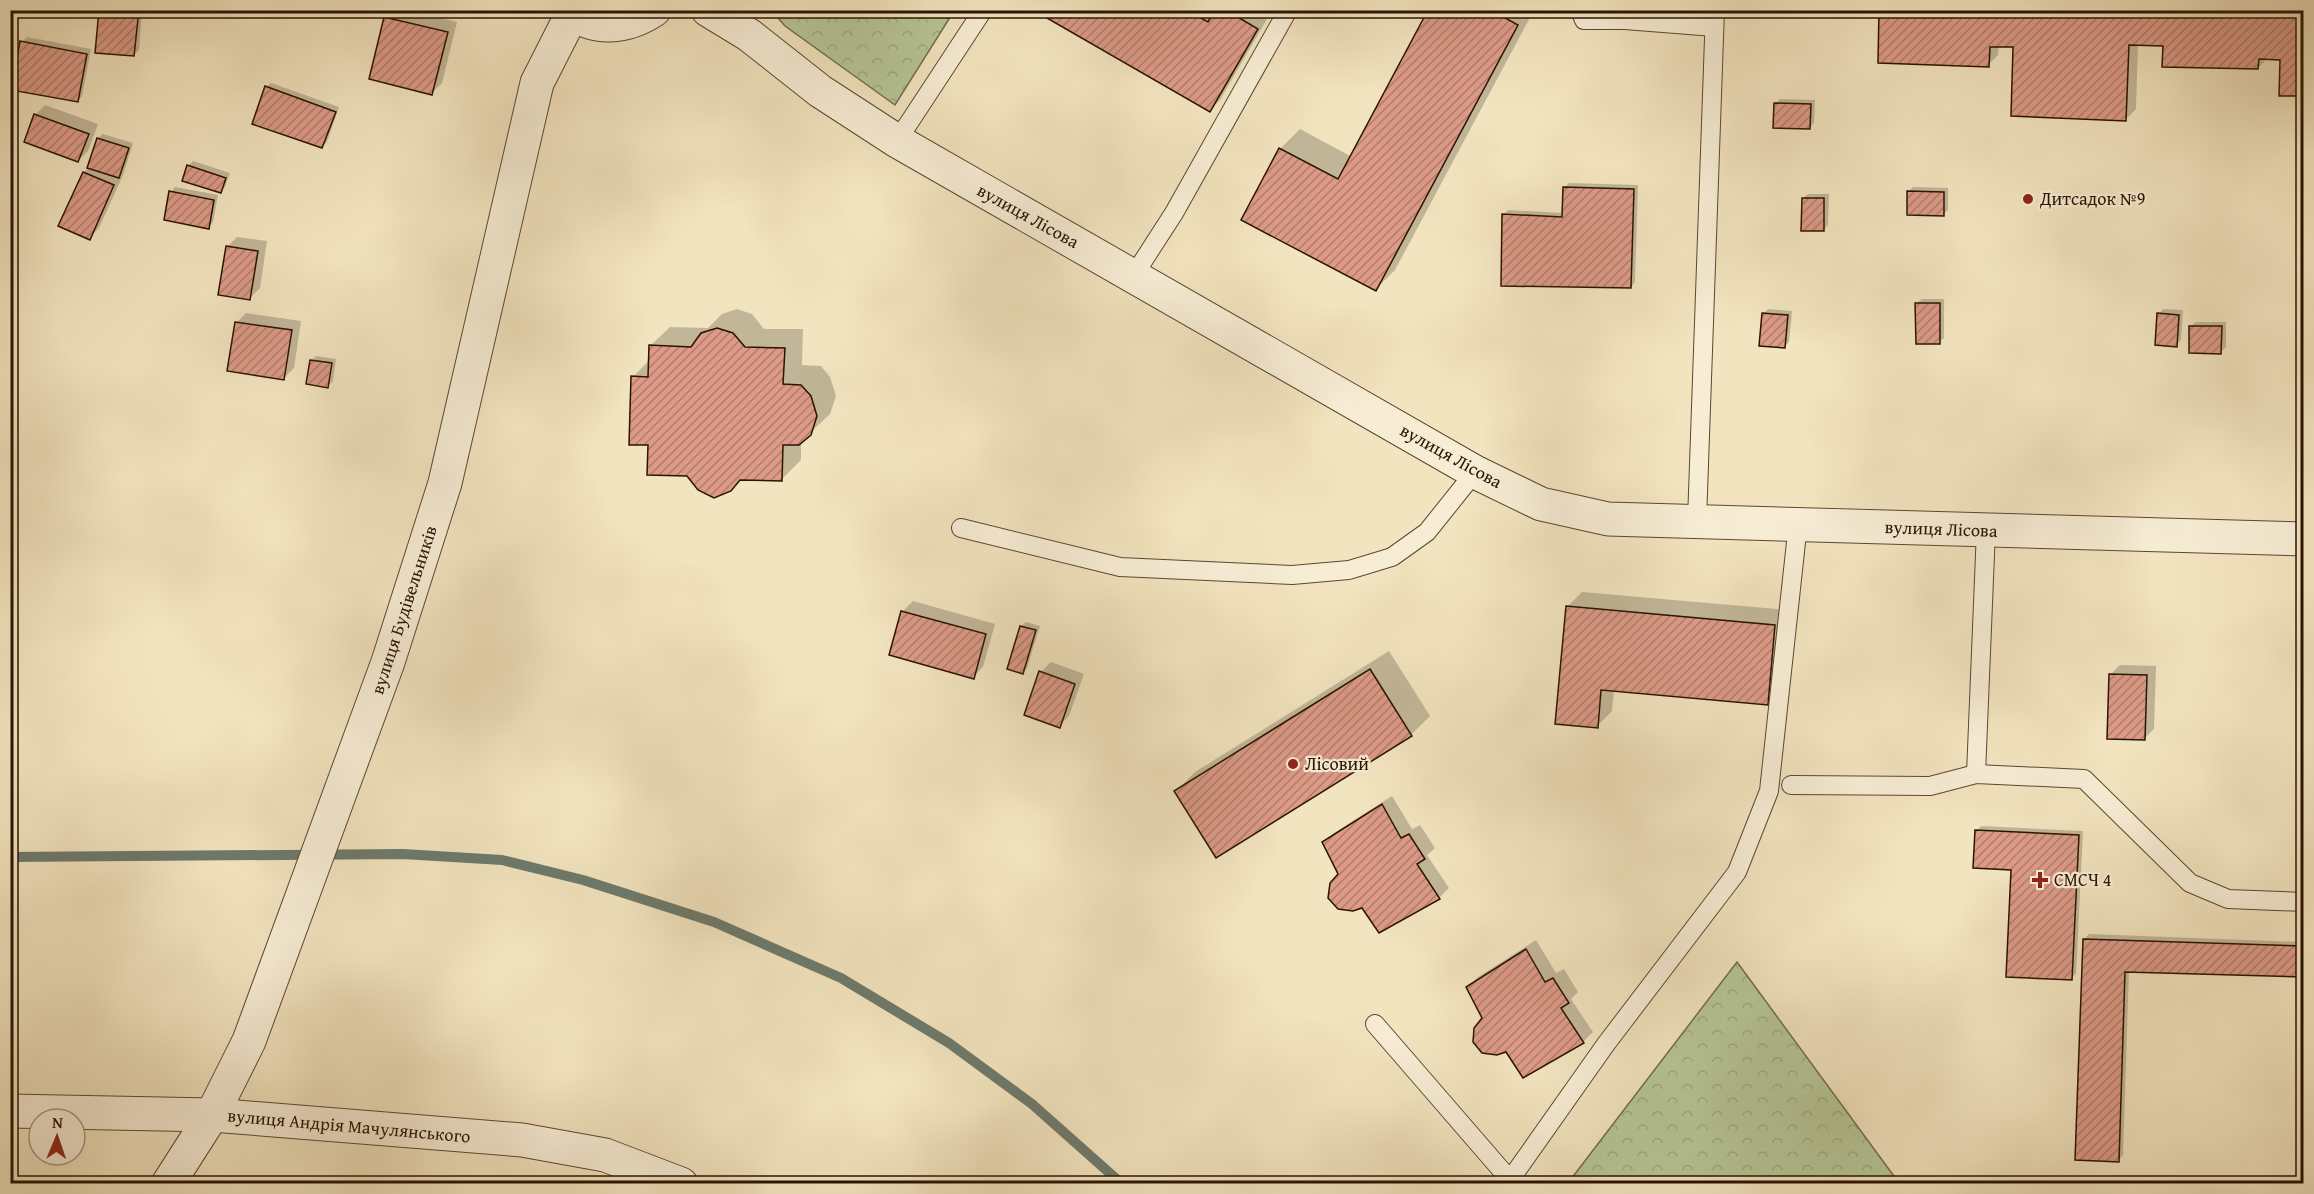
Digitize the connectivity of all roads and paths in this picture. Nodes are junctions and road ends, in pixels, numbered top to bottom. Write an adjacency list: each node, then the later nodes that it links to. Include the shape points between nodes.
1 (654, 10): 6 (street, via 639,21 616,26 593,24)
2 (708, 10): 8 (street, вулиця Лісова, via 749,35 819,91)
3 (983, 10): 8 (lane)
4 (1288, 10): 9 (lane, via 1174,213)
5 (1580, 10): 7 (lane, via 1584,20)
6 (570, 12): 21 (street, вулиця Будівельників, via 537,83 445,483 388,662 249,1041)
7 (1714, 19): 11 (lane)
8 (897, 141): 9 (street, вулиця Лісова)
9 (1134, 275): 10 (street, вулиця Лісова)
10 (1475, 472): 11 (street, вулиця Лісова, via 1541,504 1608,519); 13 (lane, via 1427,532 1392,557 1349,570 1292,574 1120,567)
11 (1697, 521): 12 (street, вулиця Лісова)
12 (1798, 524): 14 (street, вулиця Лісова); 19 (lane, via 1769,791 1737,872 1606,1044 1510,1180)
13 (961, 528)
14 (1986, 530): 15 (street, вулиця Лісова); 16 (lane)
15 (2304, 538)
16 (1976, 774): 17 (lane, via 1930,786); 18 (lane, via 2084,779 2190,883 2228,899)
17 (1791, 785)
18 (2304, 902)
19 (1375, 1024)
20 (10, 1110): 21 (street, вулиця Андрія Мачулянського)
21 (212, 1114): 22 (street, вулиця Будівельників); 23 (street, вулиця Андрія Мачулянського, via 522,1140 605,1155)
22 (168, 1184)
23 (681, 1184)

